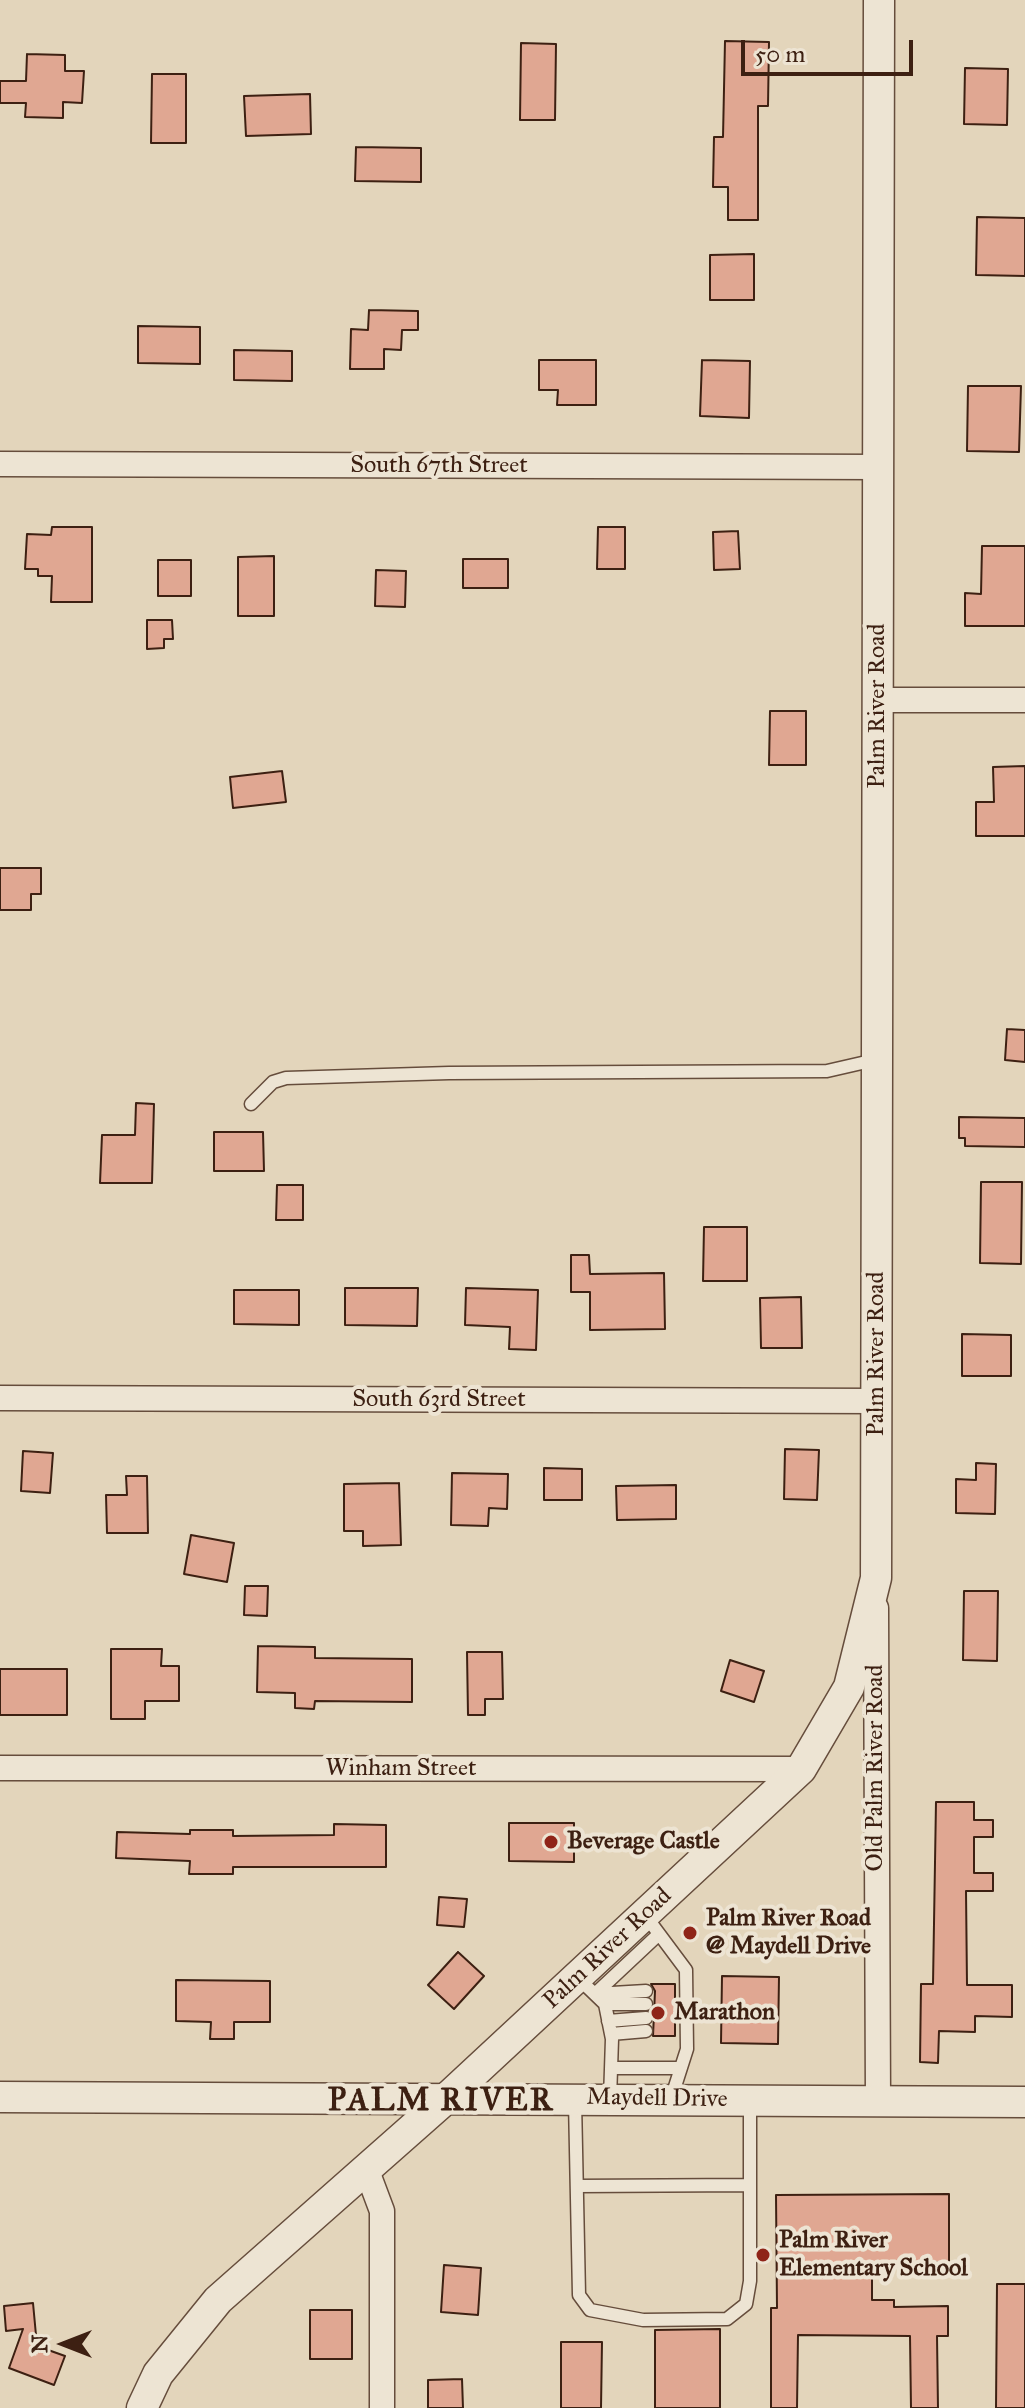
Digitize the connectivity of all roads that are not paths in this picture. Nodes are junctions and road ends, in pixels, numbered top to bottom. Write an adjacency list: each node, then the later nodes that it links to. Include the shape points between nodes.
1 (879, 0): 3 (street, Palm River Road)
2 (0, 464): 3 (street, South 67th Street)
3 (879, 467): 4 (street, Palm River Road)
4 (878, 700): 5 (street); 6 (street, Palm River Road)
5 (1025, 700)
6 (878, 1059): 7 (lane, via 827,1071 286,1078 273,1082); 9 (street, Palm River Road)
7 (251, 1104)
8 (0, 1398): 9 (street, South 63rd Street)
9 (877, 1401): 10 (street, Palm River Road)
10 (876, 1578): 12 (street, Palm River Road, via 849,1687); 26 (street, Old Palm River Road)
11 (0, 1768): 12 (street, Winham Street)
12 (801, 1769): 13 (street, Palm River Road)
13 (652, 1924): 14 (street, Palm River Road); 19 (lane, via 686,1970 681,2025 687,2049)
14 (586, 1986): 15 (lane); 15 (lane, via 646,1998); 20 (street, Palm River Road)
15 (605, 2004): 17 (lane)
16 (646, 2025): 17 (lane)
17 (610, 2027): 18 (lane)
18 (611, 2068): 19 (lane); 23 (lane)
19 (681, 2068): 24 (lane)
20 (449, 2096): 21 (street, Maydell Drive); 22 (street, Maydell Drive); 28 (street, Palm River Road)
21 (0, 2097)
22 (575, 2098): 23 (street, Maydell Drive); 30 (lane)
23 (610, 2099): 24 (street, Maydell Drive)
24 (671, 2099): 25 (street, Maydell Drive)
25 (750, 2100): 26 (street, Maydell Drive); 29 (lane)
26 (878, 2102): 27 (street, Maydell Drive)
27 (1025, 2102)
28 (367, 2171): 31 (street, Palm River Road, via 218,2300 158,2374); 32 (street, via 382,2211)
29 (750, 2185): 30 (lane); 30 (lane, via 746,2304 727,2319 643,2320 590,2310 579,2295)
30 (577, 2186)
31 (142, 2408)
32 (382, 2408)

